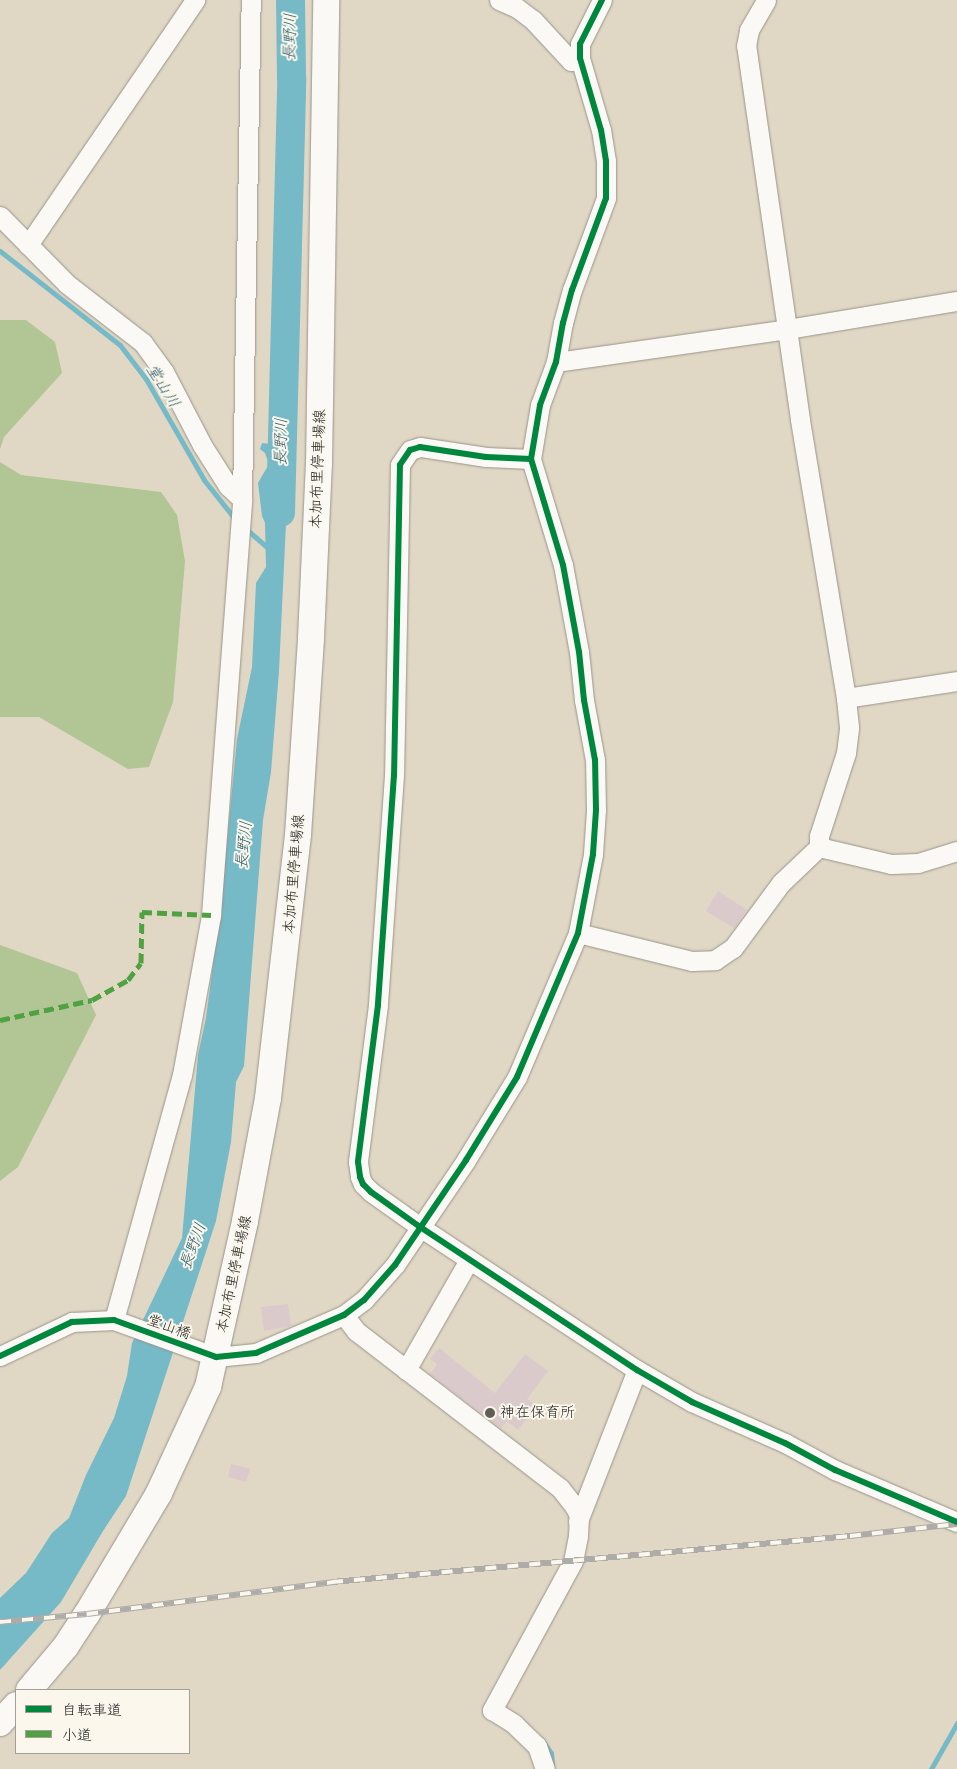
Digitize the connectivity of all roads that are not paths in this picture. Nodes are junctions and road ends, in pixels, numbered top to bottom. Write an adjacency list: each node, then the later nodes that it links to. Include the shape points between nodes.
1 (195, 0): 9 (street)
2 (251, 0): 14 (street)
3 (326, 0): 25 (main road, 本加布里停車場線, via 319,464 298,835 268,1098)
4 (499, 0): 7 (street, via 533,20 571,61)
5 (602, 0): 7 (street, via 580,44)
6 (766, 0): 11 (street, via 749,30 746,46)
7 (580, 58): 12 (street, via 606,161 606,198 572,290)
8 (0, 216): 9 (street)
9 (28, 245): 14 (street, via 67,284 143,343 164,372 202,445 223,478)
10 (957, 302): 11 (street)
11 (787, 330): 12 (street); 16 (street)
12 (556, 362): 13 (street, via 540,405)
13 (532, 459): 19 (street, via 563,565 595,760 593,854); 20 (street, via 486,458 420,447 410,450 400,465 394,775 378,1005 358,1169 363,1184 371,1192)
14 (242, 499): 23 (street, via 211,915 182,1075)
15 (957, 681): 16 (street)
16 (846, 698): 17 (street, via 849,727 846,753 819,836)
17 (819, 847): 18 (street, via 890,864 918,864); 19 (street, via 781,883 733,948 714,960 692,961)
18 (957, 851)
19 (578, 933): 20 (street, via 517,1077)
20 (420, 1227): 21 (street); 22 (street, via 395,1265 364,1300)
21 (469, 1260): 26 (street); 27 (street)
22 (344, 1315): 25 (street, via 256,1353); 26 (street, via 356,1330)
23 (114, 1320): 24 (street, via 72,1322); 25 (street, 堂山橋)
24 (0, 1356)
25 (216, 1357): 30 (main road, 本加布里停車場線, via 208,1387 159,1493 66,1646)
26 (406, 1370): 28 (street, via 560,1488 576,1507)
27 (637, 1370): 28 (street); 29 (street, via 692,1402 785,1443 836,1470)
28 (578, 1521): 33 (street, via 573,1561 492,1710 514,1724 537,1746)
29 (957, 1522)
30 (30, 1689)
31 (15, 1706): 32 (main road)
32 (0, 1723)
33 (545, 1769)

